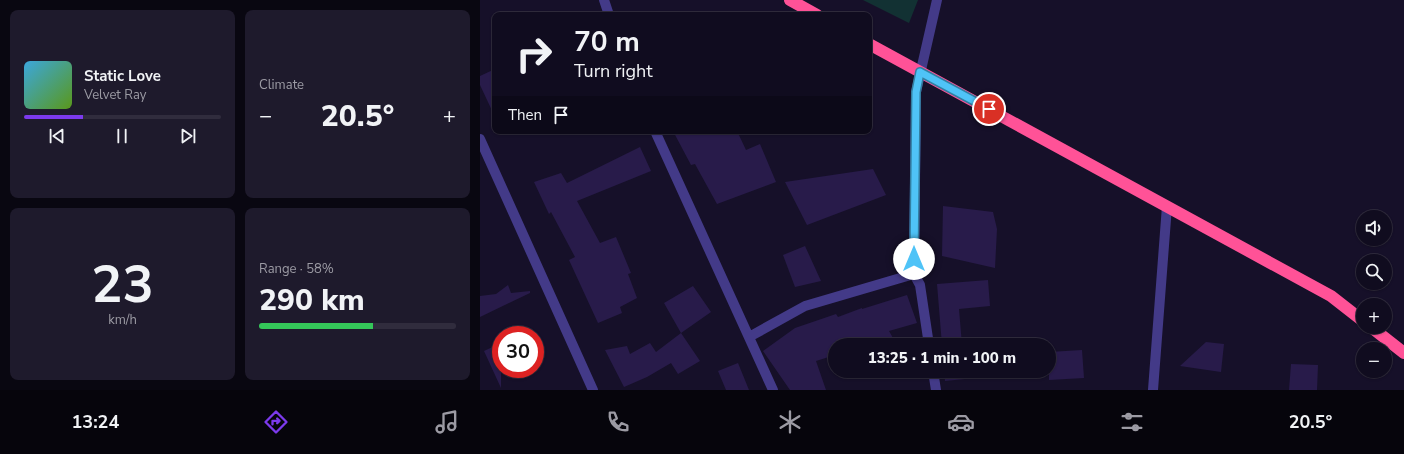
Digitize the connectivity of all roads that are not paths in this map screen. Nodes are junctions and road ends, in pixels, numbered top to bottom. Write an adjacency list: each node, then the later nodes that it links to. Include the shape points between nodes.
1 (604, 0): 4 (street)
2 (937, 0): 7 (street)
3 (794, 1): 5 (highway)
4 (608, 12)
5 (812, 12)
6 (872, 46): 7 (highway)
7 (920, 72): 10 (highway); 11 (street, via 916,92)
8 (656, 134): 14 (street)
9 (480, 139): 18 (street)
10 (1167, 206): 12 (highway, via 1331,296); 21 (street)
11 (914, 274): 14 (street, via 805,306); 15 (street, via 920,285)
12 (1356, 316)
13 (1380, 334): 16 (highway)
14 (749, 337): 19 (street)
15 (928, 338)
16 (1404, 353)
17 (934, 378): 20 (street)
18 (593, 390)
19 (773, 390)
20 (936, 390)
21 (1153, 390)

